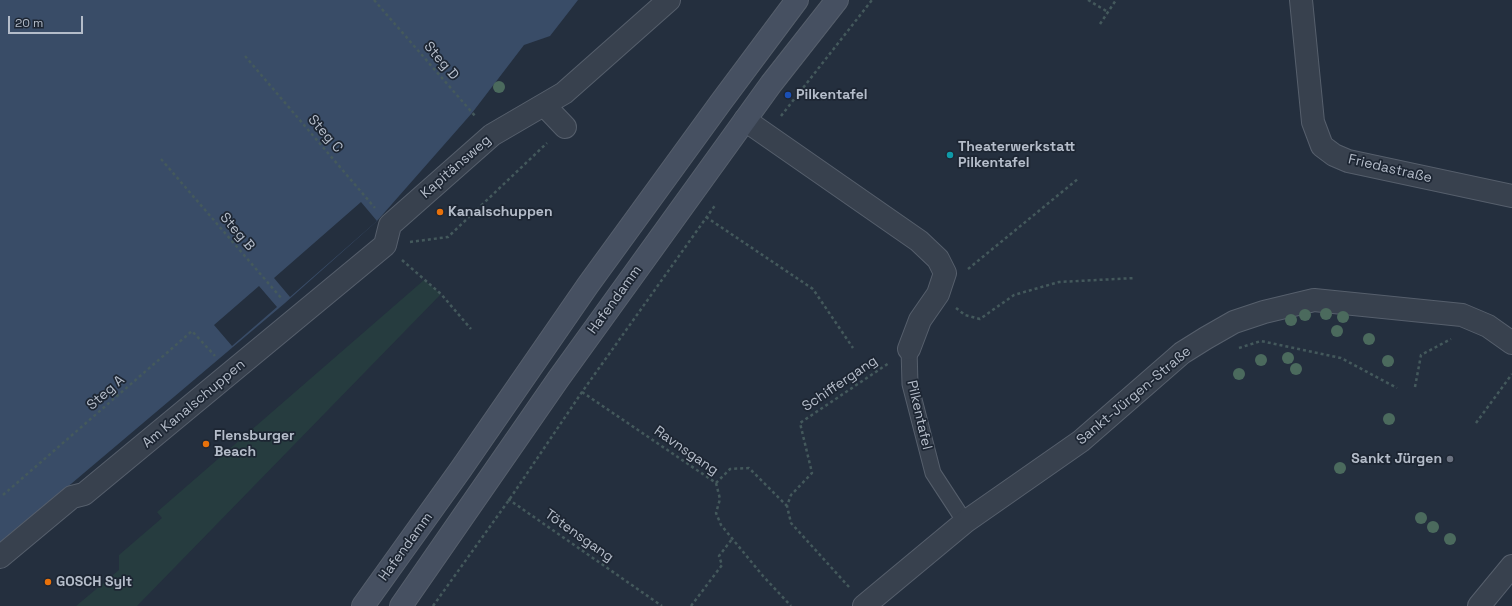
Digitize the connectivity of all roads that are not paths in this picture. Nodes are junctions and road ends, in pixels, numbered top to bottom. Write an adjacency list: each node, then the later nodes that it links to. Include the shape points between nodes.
1 (669, 0): 5 (street, Kapitänsweg, via 564,92)
2 (797, 0): 15 (main road, Hafendamm, via 588,285)
3 (837, 0): 6 (main road, Hafendamm)
4 (1301, 0): 8 (street, Friedastraße, via 1313,122 1322,146 1348,161)
5 (544, 105): 7 (street); 9 (street, Kapitänsweg, via 492,135)
6 (745, 120): 11 (street, Pilkentafel, via 919,241 938,259 945,273 938,294 920,320); 16 (main road, Hafendamm, via 559,378)
7 (565, 127)
8 (1512, 196)
9 (388, 235): 13 (street, Am Kanalschuppen, via 298,317 84,494 72,497)
10 (1512, 343): 12 (street, Sankt-Jürgen-Straße, via 1488,326 1462,315 1314,300 1264,312 1234,322 1182,353 1081,441)
11 (909, 349): 12 (lane, Pilkentafel, via 910,384 933,473)
12 (965, 522): 17 (street, Sankt-Jürgen-Straße)
13 (0, 558)
14 (1512, 566): 18 (street)
15 (363, 606)
16 (401, 606)
17 (864, 606)
18 (1479, 606)

